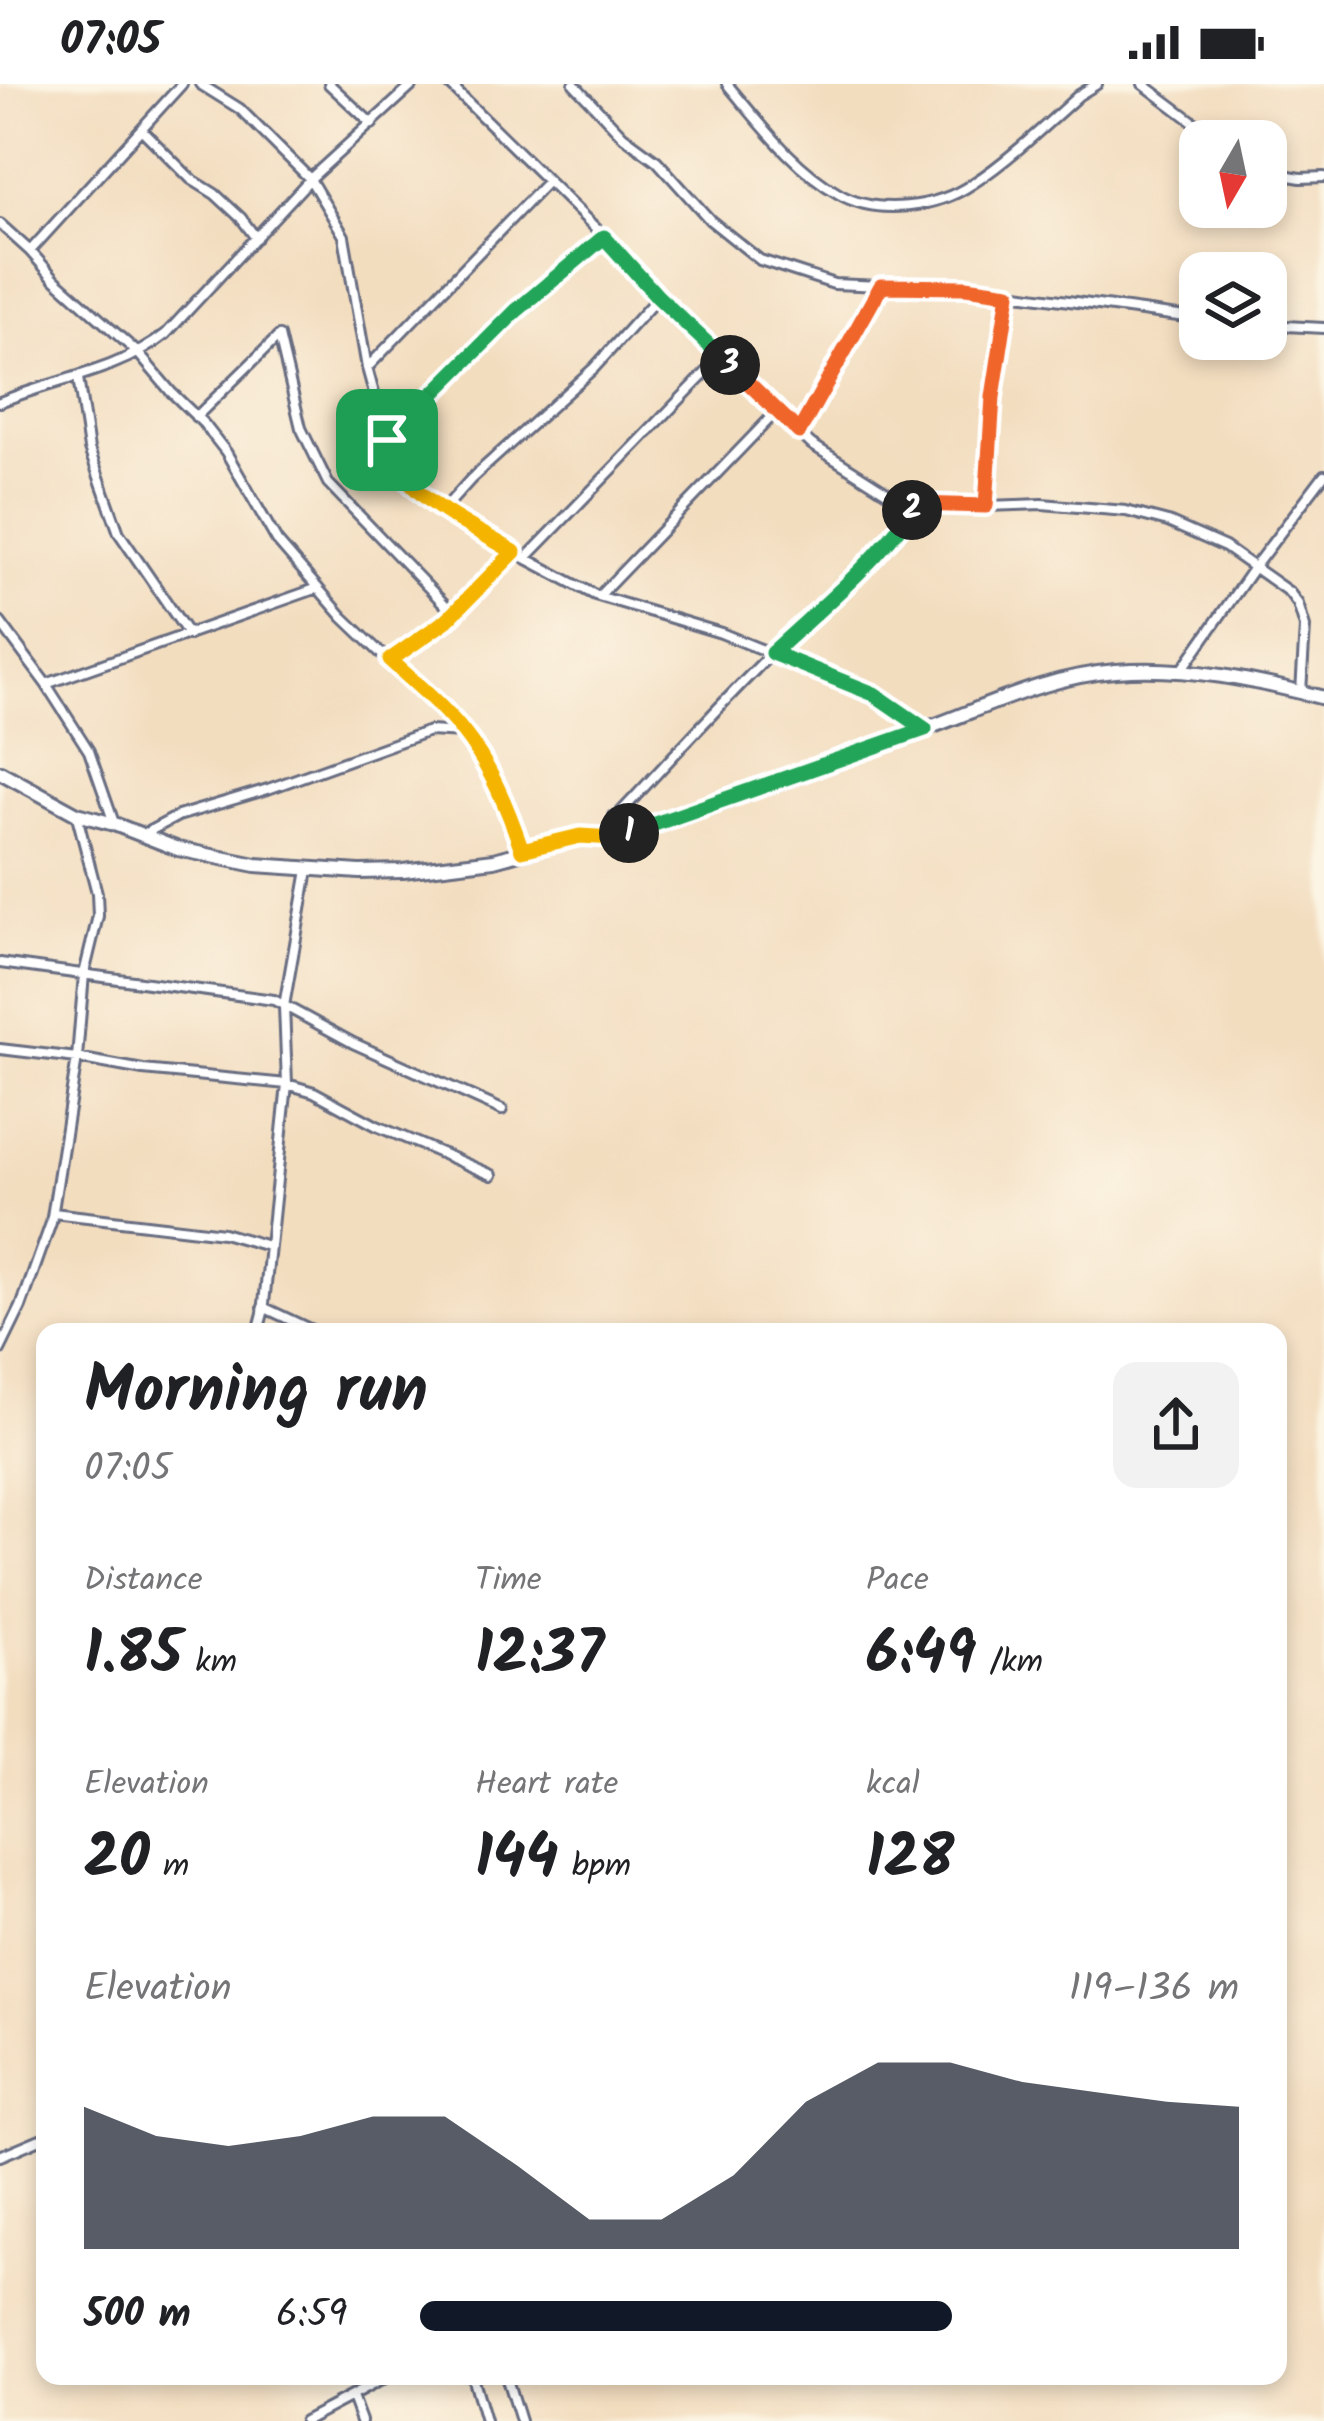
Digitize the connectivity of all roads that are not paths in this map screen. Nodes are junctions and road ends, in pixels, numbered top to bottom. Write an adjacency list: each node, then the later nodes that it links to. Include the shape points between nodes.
1 (182, 84): 12 (street)
2 (200, 84): 15 (street, via 240,110)
3 (329, 84): 11 (street)
4 (414, 84): 11 (street)
5 (449, 84): 16 (street)
6 (574, 84): 21 (street, via 760,260 834,284)
7 (727, 84): 8 (street, via 812,175 840,195 886,207 949,197 973,184)
8 (1096, 84)
9 (1143, 84): 10 (street)
10 (1191, 120)
11 (372, 124): 15 (street)
12 (141, 129): 19 (street); 20 (street)
13 (1287, 176): 14 (street)
14 (1324, 177)
15 (310, 178): 19 (street); 29 (street, via 348,247)
16 (548, 181): 18 (street); 29 (street)
17 (0, 224): 20 (street)
18 (604, 237): 23 (street); 35 (street, via 516,311)
19 (256, 238): 27 (street)
20 (30, 251): 27 (street)
21 (881, 286): 22 (street); 34 (street)
22 (1009, 293): 24 (street); 38 (street)
23 (658, 297): 28 (street); 39 (street)
24 (1179, 316)
25 (1287, 326): 26 (street)
26 (1324, 328)
27 (138, 353): 30 (street); 33 (street)
28 (722, 356): 32 (street); 41 (street)
29 (367, 368): 35 (street)
30 (78, 378): 31 (street); 47 (street, via 89,449 119,533)
31 (0, 402)
32 (777, 411): 34 (street); 44 (street)
33 (196, 417): 43 (street, via 277,541); 45 (street, via 280,336 301,428 328,483)
34 (799, 432): 37 (street)
35 (387, 440): 39 (street, via 407,480)
36 (1324, 475): 42 (street)
37 (916, 504): 38 (street); 48 (street)
38 (986, 506): 42 (street, via 1126,512 1199,535)
39 (444, 509): 40 (street)
40 (514, 552): 41 (street); 45 (street)
41 (526, 558): 44 (street)
42 (1255, 566): 50 (street); 52 (street, via 1298,604 1305,627)
43 (318, 588): 47 (street); 49 (street)
44 (599, 596): 48 (street)
45 (454, 614): 49 (street)
46 (0, 622): 51 (street)
47 (189, 635): 51 (street)
48 (772, 653): 54 (street, via 874,694); 60 (street, via 614,815)
49 (390, 660): 55 (street)
50 (1181, 670): 52 (main road); 54 (main road, via 1058,680)
51 (46, 684): 58 (street, via 89,751)
52 (1300, 692): 53 (main road)
53 (1324, 698)
54 (925, 729): 60 (main road)
55 (464, 733): 59 (street, via 429,731); 61 (street)
56 (0, 772): 57 (main road)
57 (77, 814): 58 (main road); 64 (street, via 99,907)
58 (114, 824): 59 (main road)
59 (142, 835): 62 (main road, via 226,860)
60 (614, 838): 61 (main road, via 580,836)
61 (522, 850): 62 (main road, via 403,871)
62 (308, 868): 65 (street)
63 (0, 963): 64 (street)
64 (84, 974): 65 (street); 67 (street)
65 (284, 1006): 68 (street); 69 (street)
66 (0, 1048): 67 (street)
67 (76, 1058): 68 (street); 71 (street)
68 (287, 1084): 70 (street); 72 (street)
69 (502, 1110)
70 (492, 1175)
71 (53, 1213): 72 (street, via 223,1233); 76 (street)
72 (268, 1246): 73 (street)
73 (263, 1307): 74 (street); 75 (street)
74 (260, 1323)
75 (297, 1323)
76 (0, 1350)
77 (36, 2141): 78 (street)
78 (0, 2156)
79 (372, 2385): 82 (street)
80 (475, 2385): 85 (street)
81 (509, 2385): 86 (street)
82 (352, 2396): 83 (street); 84 (street)
83 (304, 2421)
84 (361, 2421)
85 (485, 2421)
86 (520, 2421)

